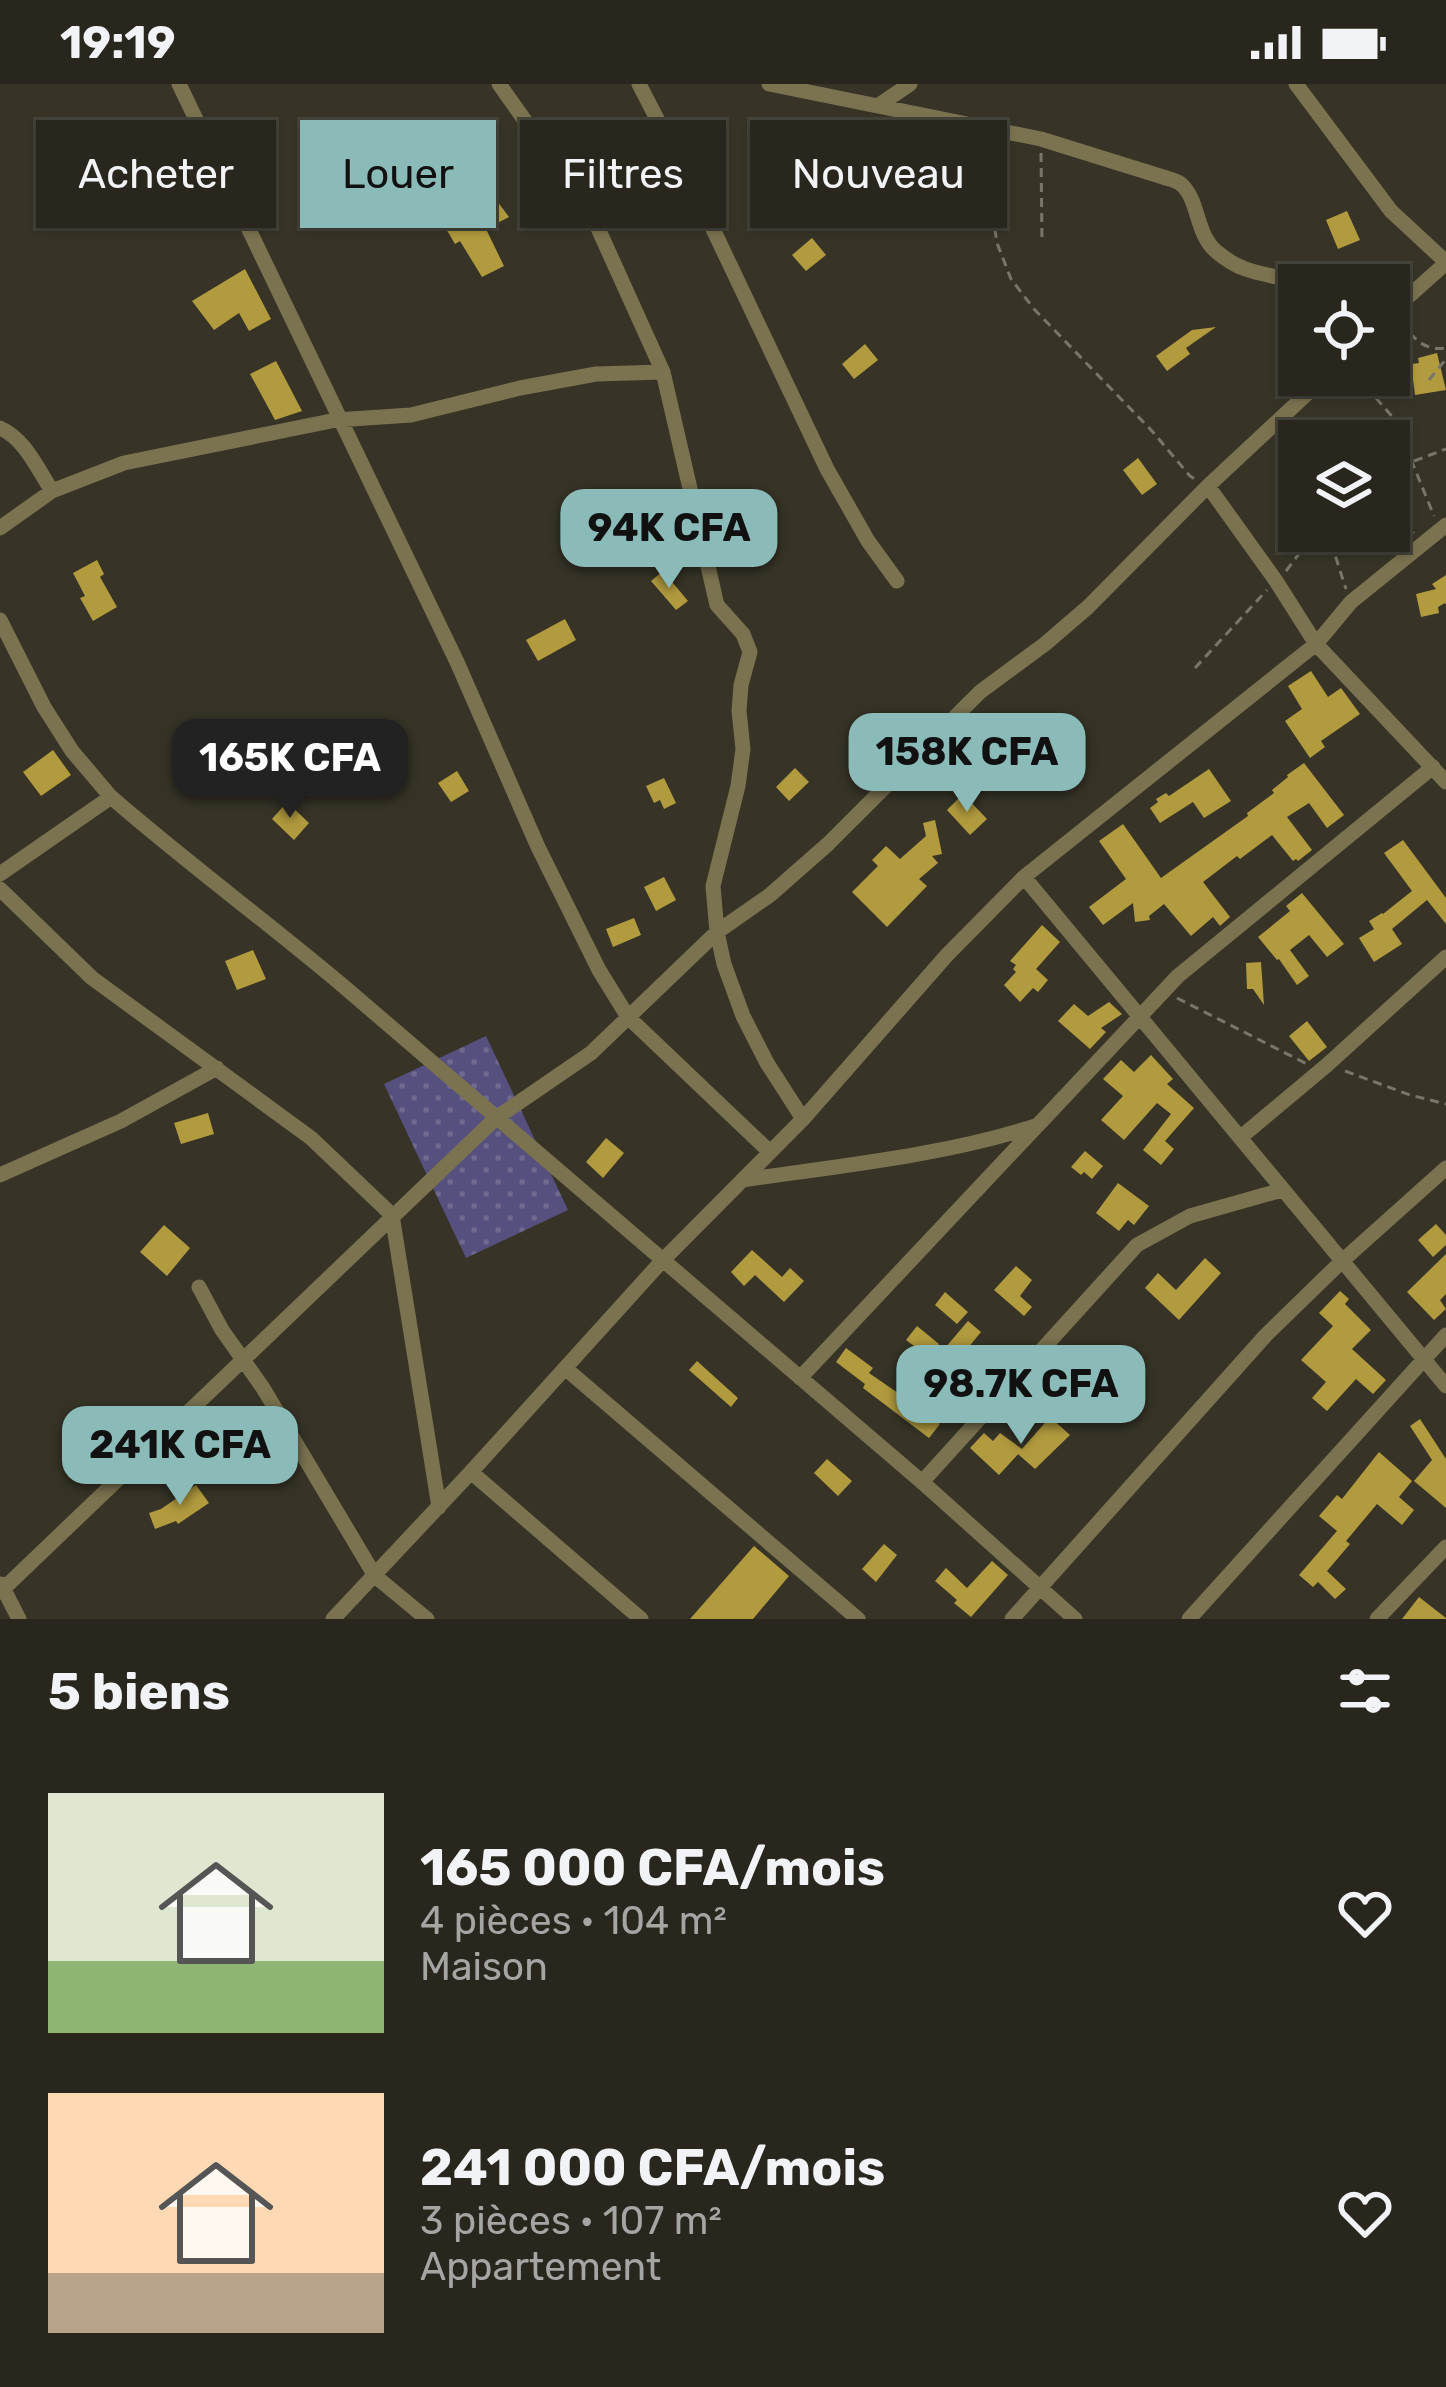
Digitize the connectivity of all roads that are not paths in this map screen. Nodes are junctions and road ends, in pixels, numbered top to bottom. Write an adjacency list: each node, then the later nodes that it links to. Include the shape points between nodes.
1 (179, 84): 13 (street)
2 (499, 84): 11 (street, via 592,214)
3 (639, 84): 19 (street, via 826,469)
4 (769, 84): 7 (street)
5 (910, 84): 7 (street)
6 (1296, 84): 8 (street, via 1391,212)
7 (879, 105): 9 (street, via 1041,139 1180,184 1213,250 1247,272)
8 (1446, 263): 10 (street)
9 (1278, 279)
10 (1410, 295)
11 (663, 372): 13 (street, via 596,374 411,415); 28 (street, via 717,604 750,652 741,685 738,786 712,886)
12 (1304, 396): 15 (street)
13 (341, 419): 16 (street, via 124,463); 30 (street, via 538,847)
14 (0, 428): 16 (street, via 25,448)
15 (1208, 486): 21 (street); 28 (street, via 1088,607 980,692 828,844)
16 (52, 491): 17 (street)
17 (0, 528)
18 (1439, 533): 21 (street, via 1351,602)
19 (896, 581)
20 (0, 620): 24 (street, via 44,707)
21 (1316, 644): 22 (street); 26 (street)
22 (1433, 767): 23 (street); 31 (street, via 1164,991)
23 (1446, 782)
24 (111, 797): 25 (street); 33 (street)
25 (0, 874)
26 (1024, 878): 31 (street); 34 (street)
27 (0, 889): 32 (street, via 92,978)
28 (716, 932): 30 (street); 34 (street, via 743,1016)
29 (1446, 956): 36 (street)
30 (628, 1017): 33 (street, via 591,1053); 37 (street)
31 (1141, 1019): 35 (street); 36 (street)
32 (217, 1068): 39 (street); 42 (street, via 311,1138)
33 (496, 1118): 42 (street); 43 (street)
34 (803, 1119): 37 (street)
35 (1038, 1125): 40 (street); 50 (street)
36 (1241, 1137): 41 (street)
37 (770, 1152): 40 (street)
38 (1446, 1168): 44 (street)
39 (0, 1175)
40 (743, 1180): 43 (street)
41 (1282, 1190): 44 (street); 53 (street, via 1190,1216 1137,1245)
42 (392, 1215): 47 (street); 54 (street)
43 (662, 1261): 49 (street); 50 (street)
44 (1341, 1262): 48 (street); 57 (street)
45 (199, 1288): 47 (street)
46 (1446, 1335): 48 (street)
47 (245, 1360): 56 (street); 58 (street)
48 (1423, 1361): 51 (street); 66 (street)
49 (565, 1368): 52 (street); 63 (street)
50 (800, 1378): 53 (street)
51 (1446, 1386)
52 (471, 1472): 54 (street); 62 (street)
53 (922, 1482): 57 (street)
54 (439, 1507): 56 (street)
55 (1446, 1547): 67 (street)
56 (375, 1576): 60 (street); 61 (street)
57 (1040, 1586): 64 (street); 65 (street)
58 (1, 1588): 59 (street)
59 (19, 1619)
60 (333, 1619)
61 (427, 1619)
62 (641, 1619)
63 (859, 1619)
64 (1012, 1619)
65 (1075, 1619)
66 (1189, 1619)
67 (1377, 1619)

